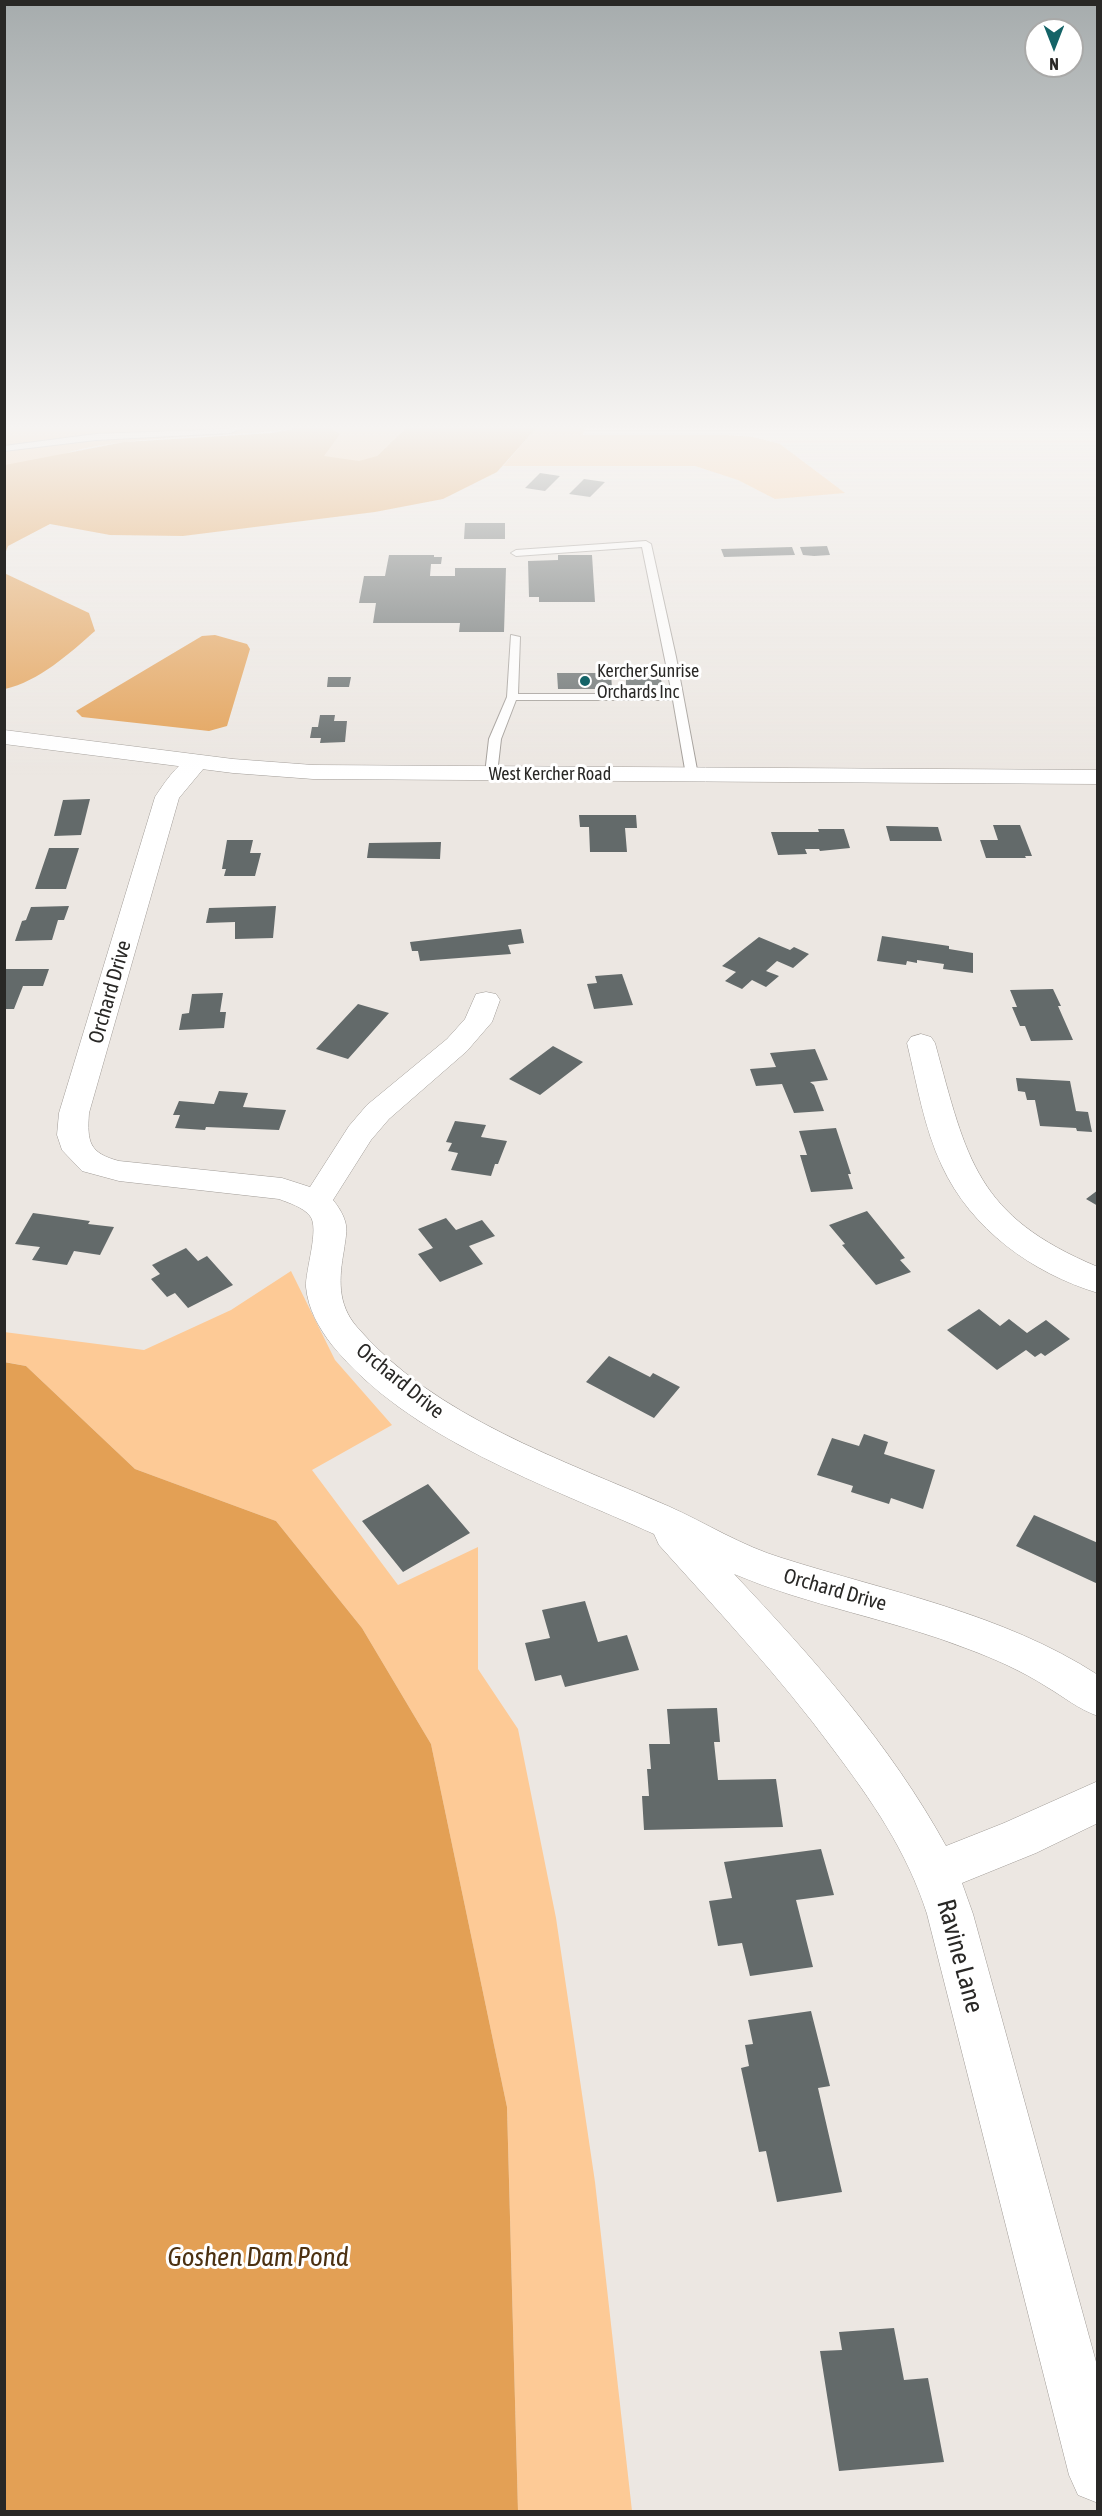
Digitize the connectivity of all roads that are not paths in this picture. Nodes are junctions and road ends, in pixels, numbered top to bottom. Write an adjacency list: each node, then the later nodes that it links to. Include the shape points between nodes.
1 (516, 553): 4 (lane, via 646,544)
2 (515, 637): 3 (lane)
3 (512, 697): 4 (lane); 7 (lane, via 495,738)
4 (678, 697): 8 (lane)
5 (4, 737): 6 (street, West Kercher Road)
6 (197, 762): 7 (street, West Kercher Road, via 313,772); 12 (street, Orchard Drive, via 167,797 75,1113 72,1135 77,1149 93,1164 119,1171 282,1189)
7 (491, 774): 8 (street, West Kercher Road)
8 (692, 775): 9 (street, West Kercher Road)
9 (1098, 777)
10 (486, 1000): 12 (street, via 478,1022 457,1045 378,1112 360,1133)
11 (921, 1043): 13 (street, via 945,1135 977,1198 1000,1226 1028,1247)
12 (317, 1201): 14 (street, Orchard Drive, via 327,1210 330,1222 324,1286 327,1309 367,1360 461,1428)
13 (1098, 1281)
14 (659, 1519): 15 (street, Orchard Drive, via 772,1572 985,1636 1027,1655); 17 (street, Ravine Lane, via 805,1679 877,1773)
15 (1098, 1698)
16 (1098, 1802): 17 (street)
17 (936, 1872): 18 (street, Ravine Lane)
18 (1098, 2475)

